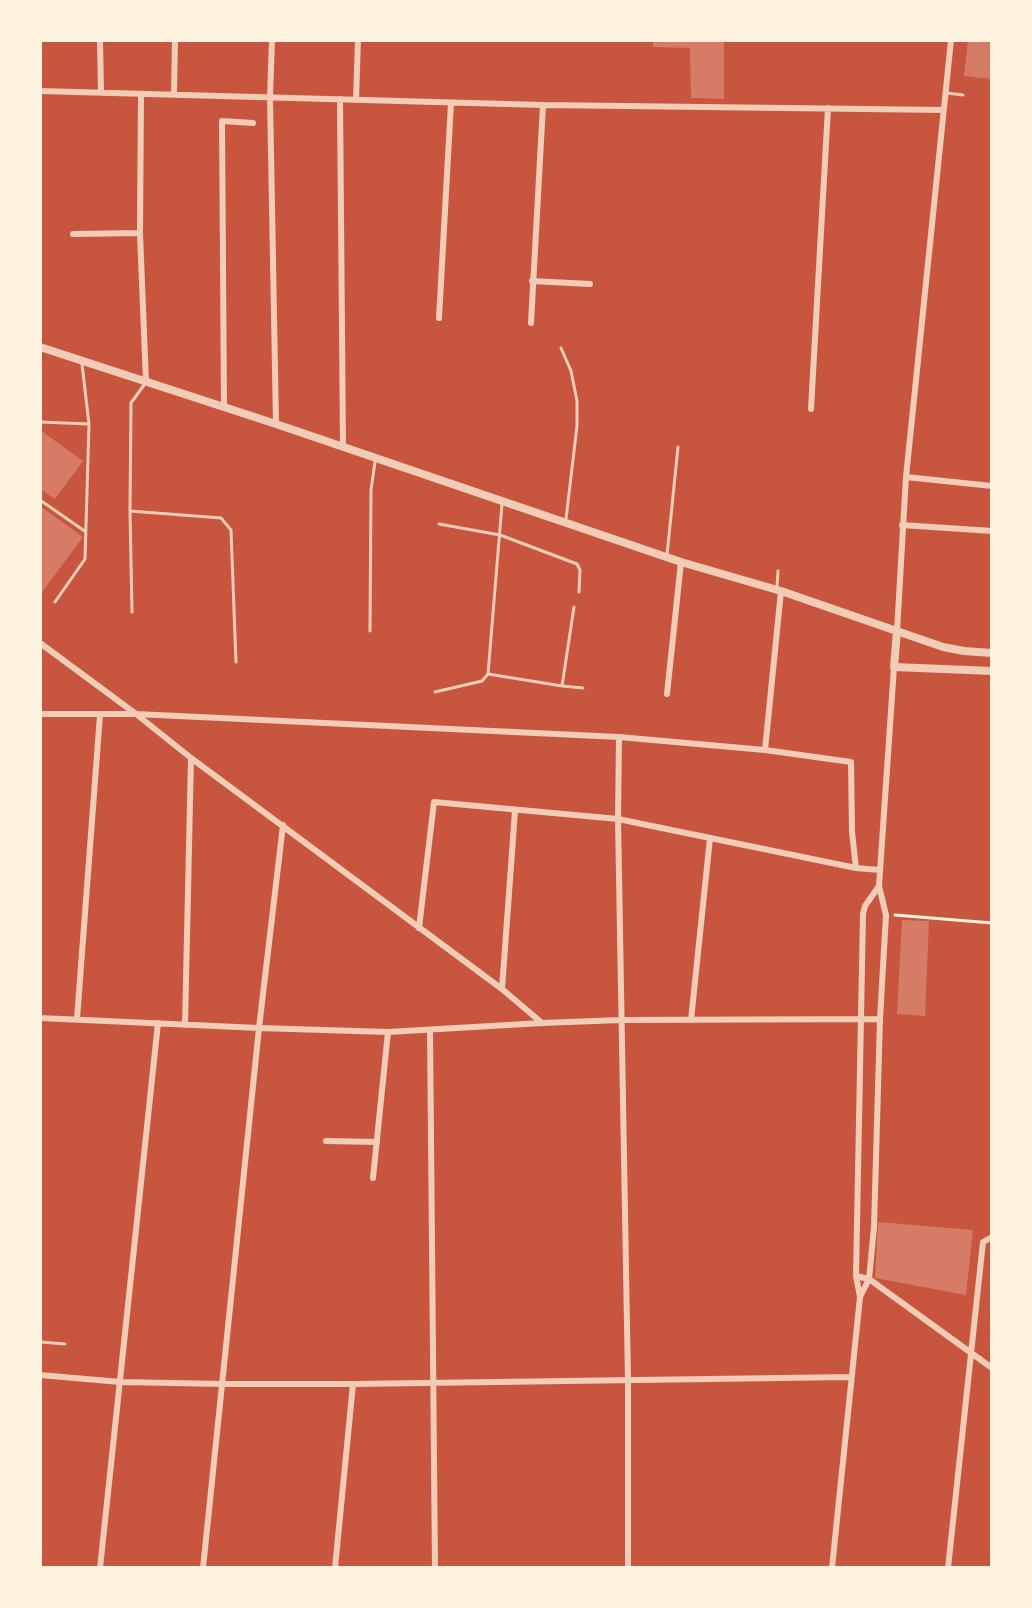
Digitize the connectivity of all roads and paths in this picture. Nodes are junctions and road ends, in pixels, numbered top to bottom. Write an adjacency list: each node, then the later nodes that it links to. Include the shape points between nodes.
1 (100, 40): 7 (street)
2 (175, 40): 10 (street)
3 (272, 40): 12 (street)
4 (358, 40): 14 (street)
5 (951, 40): 8 (street)
6 (40, 91): 7 (street)
7 (101, 92): 9 (street)
8 (945, 93): 11 (lane); 18 (street)
9 (141, 94): 10 (street); 20 (street)
10 (174, 94): 12 (street)
11 (963, 95)
12 (270, 97): 13 (street); 34 (street)
13 (340, 99): 14 (street); 35 (street)
14 (356, 100): 15 (street)
15 (451, 103): 16 (street); 24 (street)
16 (543, 105): 17 (street); 22 (street)
17 (828, 108): 18 (street); 31 (street)
18 (943, 110): 38 (street)
19 (253, 123): 30 (street, via 222,121)
20 (140, 233): 21 (street); 29 (street)
21 (73, 234)
22 (532, 281): 23 (street); 25 (street)
23 (590, 284)
24 (439, 318)
25 (531, 323)
26 (40, 347): 28 (street)
27 (561, 348): 43 (lane, via 577,401)
28 (82, 361): 29 (street); 33 (lane)
29 (146, 382): 30 (street); 42 (lane, via 131,403)
30 (224, 407): 34 (street)
31 (811, 409)
32 (40, 422): 33 (lane)
33 (89, 424): 47 (lane)
34 (276, 424): 35 (street)
35 (343, 446): 37 (street)
36 (678, 447): 49 (lane)
37 (376, 458): 41 (street); 57 (lane)
38 (906, 477): 39 (street); 45 (street)
39 (992, 486)
40 (40, 500): 47 (lane)
41 (502, 500): 43 (street); 48 (lane)
42 (130, 511): 56 (lane); 61 (lane, via 221,518 231,530)
43 (565, 523): 49 (street)
44 (439, 524): 48 (lane)
45 (902, 525): 46 (street); 58 (street)
46 (992, 531)
47 (86, 532): 54 (lane, via 85,559)
48 (500, 535): 53 (lane, via 577,564); 64 (lane)
49 (667, 557): 50 (street)
50 (681, 562): 52 (street); 68 (street)
51 (778, 571): 52 (lane)
52 (778, 591): 58 (street); 73 (street)
53 (579, 592)
54 (55, 602)
55 (574, 607): 65 (lane)
56 (132, 612)
57 (370, 631)
58 (897, 631): 60 (street, via 943,647); 62 (street)
59 (40, 643): 70 (street)
60 (992, 653)
61 (236, 662)
62 (894, 667): 63 (street); 80 (street)
63 (992, 671)
64 (488, 674): 65 (lane); 67 (lane, via 482,681)
65 (562, 686): 66 (lane)
66 (583, 688)
67 (435, 692)
68 (667, 694)
69 (40, 714): 71 (street)
70 (136, 714): 71 (street); 72 (street); 74 (street)
71 (100, 715): 87 (street)
72 (619, 737): 73 (street); 76 (street)
73 (765, 750): 79 (street, via 851,762)
74 (191, 758): 77 (street); 94 (street)
75 (515, 811): 76 (street); 84 (street, via 434,802); 85 (street)
76 (618, 819): 78 (street); 90 (street)
77 (283, 825): 84 (street); 95 (street)
78 (710, 838): 79 (street); 91 (street)
79 (856, 868): 80 (street)
80 (880, 870): 81 (street)
81 (879, 886): 82 (street); 88 (street, via 863,914)
82 (886, 915): 83 (path); 89 (street)
83 (992, 923)
84 (419, 928): 85 (street)
85 (502, 989): 93 (street)
86 (40, 1018): 87 (street)
87 (77, 1019): 92 (street)
88 (860, 1019): 89 (street); 91 (street); 102 (street)
89 (880, 1019): 103 (street)
90 (621, 1020): 91 (street); 93 (street); 111 (street)
91 (691, 1020)
92 (158, 1023): 94 (street); 112 (street)
93 (542, 1023): 96 (street)
94 (185, 1025): 95 (street)
95 (259, 1028): 97 (street); 114 (street)
96 (430, 1030): 97 (street); 113 (street)
97 (388, 1032): 99 (street)
98 (326, 1141): 99 (street)
99 (377, 1142): 100 (street)
100 (373, 1178)
101 (992, 1237): 107 (street, via 983,1242)
102 (856, 1276): 103 (street); 104 (street)
103 (869, 1279): 104 (street); 107 (street)
104 (860, 1297): 110 (street)
105 (40, 1342): 106 (lane)
106 (65, 1344)
107 (970, 1352): 108 (street); 122 (street)
108 (992, 1368)
109 (40, 1375): 112 (street)
110 (851, 1377): 111 (street); 121 (street)
111 (628, 1381): 113 (street); 120 (street)
112 (120, 1382): 114 (street); 116 (street)
113 (433, 1383): 115 (street); 119 (street)
114 (223, 1384): 115 (street); 117 (street)
115 (353, 1384): 118 (street)
116 (100, 1568)
117 (203, 1568)
118 (335, 1568)
119 (435, 1568)
120 (628, 1568)
121 (832, 1568)
122 (948, 1568)

